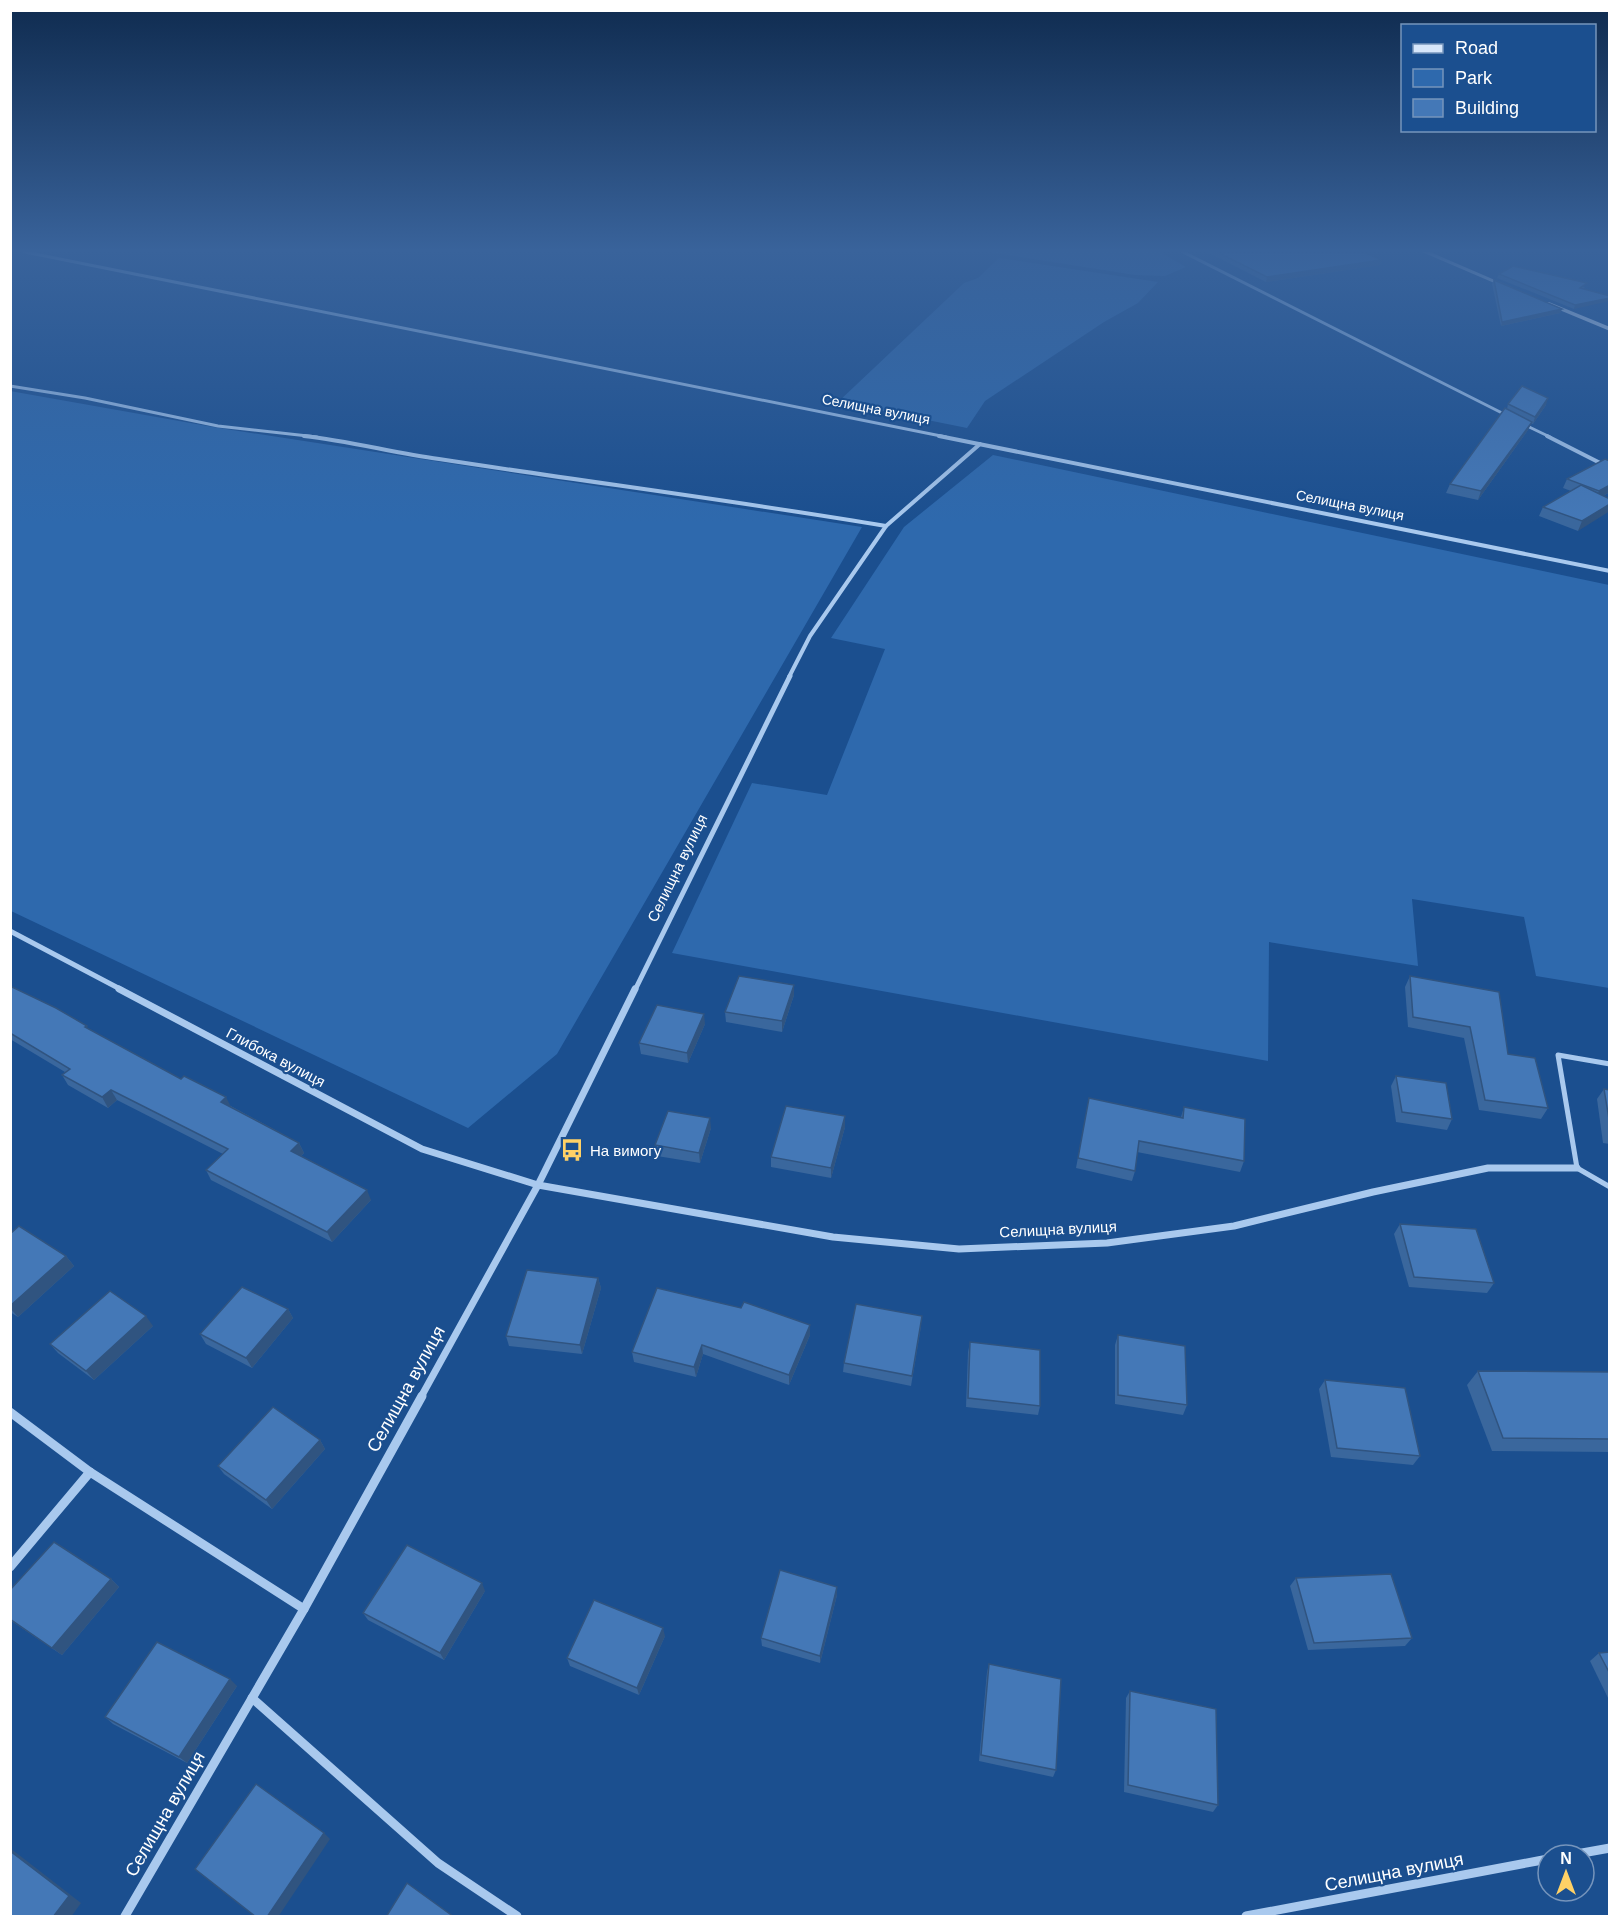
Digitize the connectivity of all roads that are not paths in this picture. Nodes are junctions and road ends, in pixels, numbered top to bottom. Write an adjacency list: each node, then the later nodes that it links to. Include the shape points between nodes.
1 (472, 342): 4 (street, Селищна вулиця)
2 (1361, 342): 5 (street)
3 (10, 386): 6 (street, via 218,426 348,441 436,459 732,500)
4 (980, 444): 6 (street, Селищна вулиця); 7 (street, Селищна вулиця)
5 (1610, 468)
6 (886, 526): 11 (street, Селищна вулиця, via 810,636)
7 (1610, 571)
8 (10, 931): 11 (street, Глибока вулиця, via 422,1149)
9 (1610, 1064): 10 (lane, via 1558,1054)
10 (1577, 1168): 11 (street, Селищна вулиця, via 1488,1168 1234,1226 1107,1243 959,1249 833,1237); 12 (lane)
11 (538, 1185): 16 (street, Селищна вулиця)
12 (1610, 1187)
13 (10, 1412): 14 (street)
14 (90, 1472): 15 (street); 16 (street)
15 (10, 1567)
16 (304, 1609): 17 (street, Селищна вулиця)
17 (252, 1698): 20 (street, Селищна вулиця); 21 (street, via 438,1863)
18 (1536, 1861): 19 (street, Селищна вулиця)
19 (1280, 1913): 22 (street, Селищна вулиця)
20 (125, 1917)
21 (518, 1917)
22 (1246, 1917)

